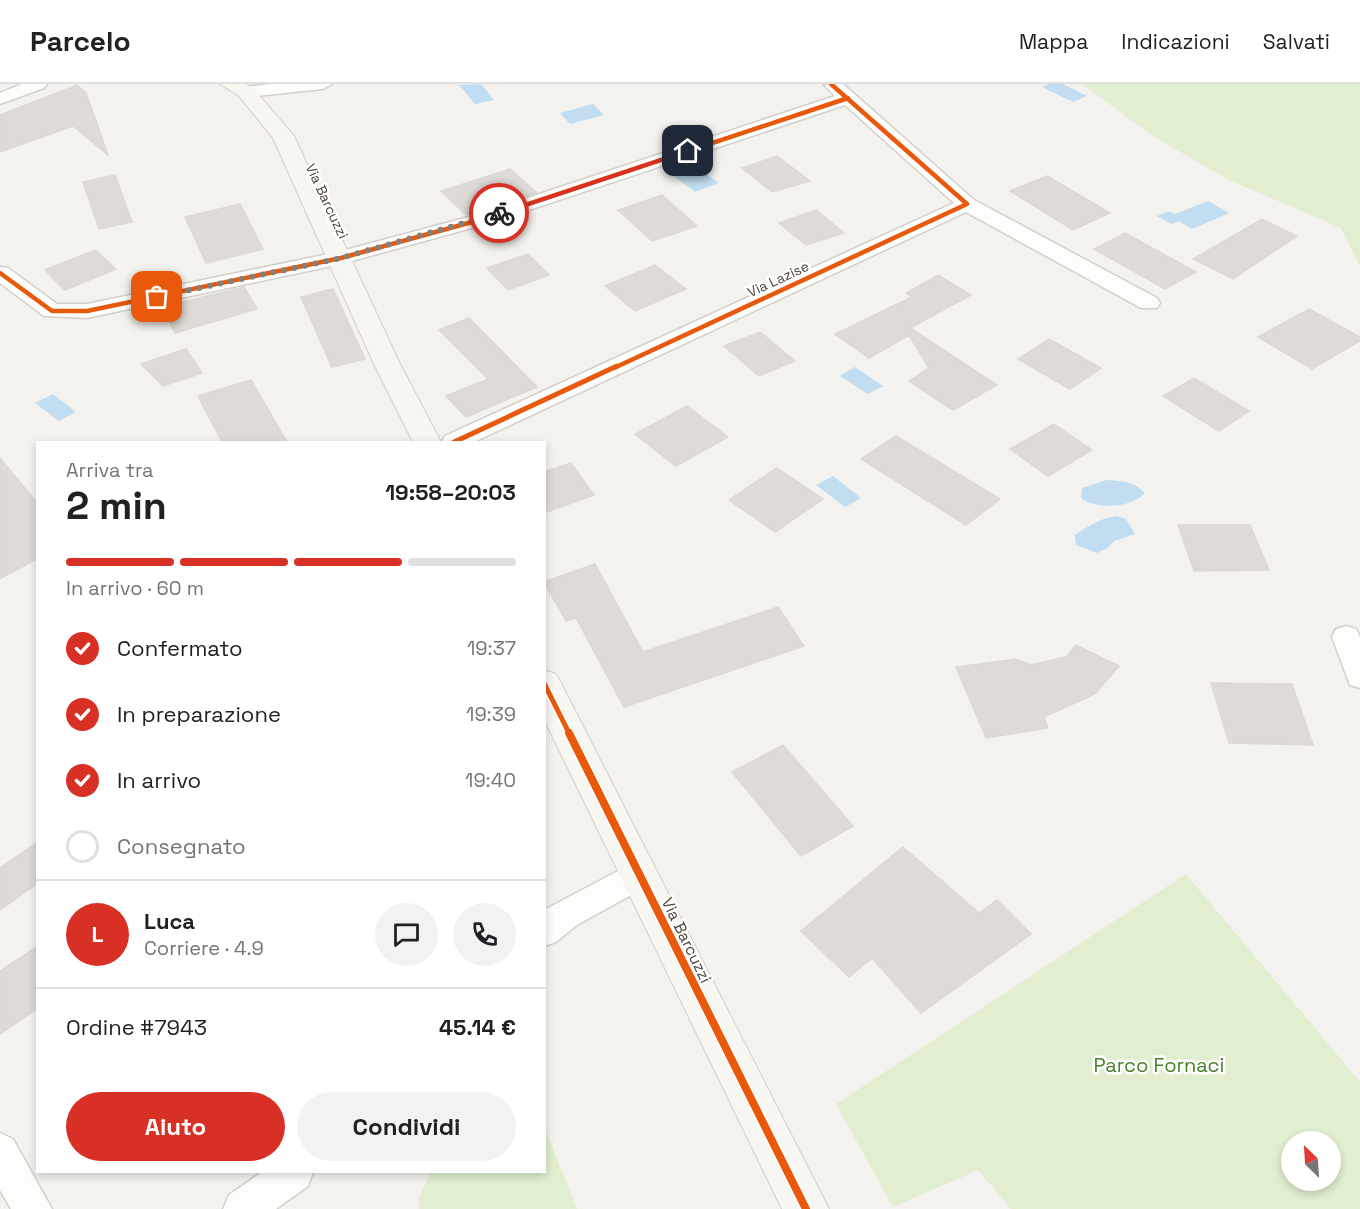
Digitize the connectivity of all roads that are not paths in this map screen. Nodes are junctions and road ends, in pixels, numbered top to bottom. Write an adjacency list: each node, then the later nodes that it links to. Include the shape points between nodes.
1 (38, 84): 5 (street)
2 (323, 84): 3 (street)
3 (238, 88): 7 (street, Via Barcuzzi, via 283,136)
4 (839, 91): 6 (street); 7 (street, via 483,219)
5 (0, 99)
6 (967, 204): 9 (street); 11 (street, Via Lazise)
7 (341, 258): 8 (street, via 87,311 52,310); 10 (street, Via Barcuzzi, via 387,364)
8 (0, 273)
9 (1149, 303)
10 (426, 441)
11 (456, 441)
12 (1346, 637): 13 (street)
13 (1360, 677)
14 (546, 687): 15 (street, Via Barcuzzi)
15 (639, 874): 16 (street, via 564,914); 21 (street, Via Barcuzzi)
16 (546, 929)
17 (0, 1152): 19 (street)
18 (293, 1173): 20 (street)
19 (33, 1209)
20 (243, 1209)
21 (806, 1209)

